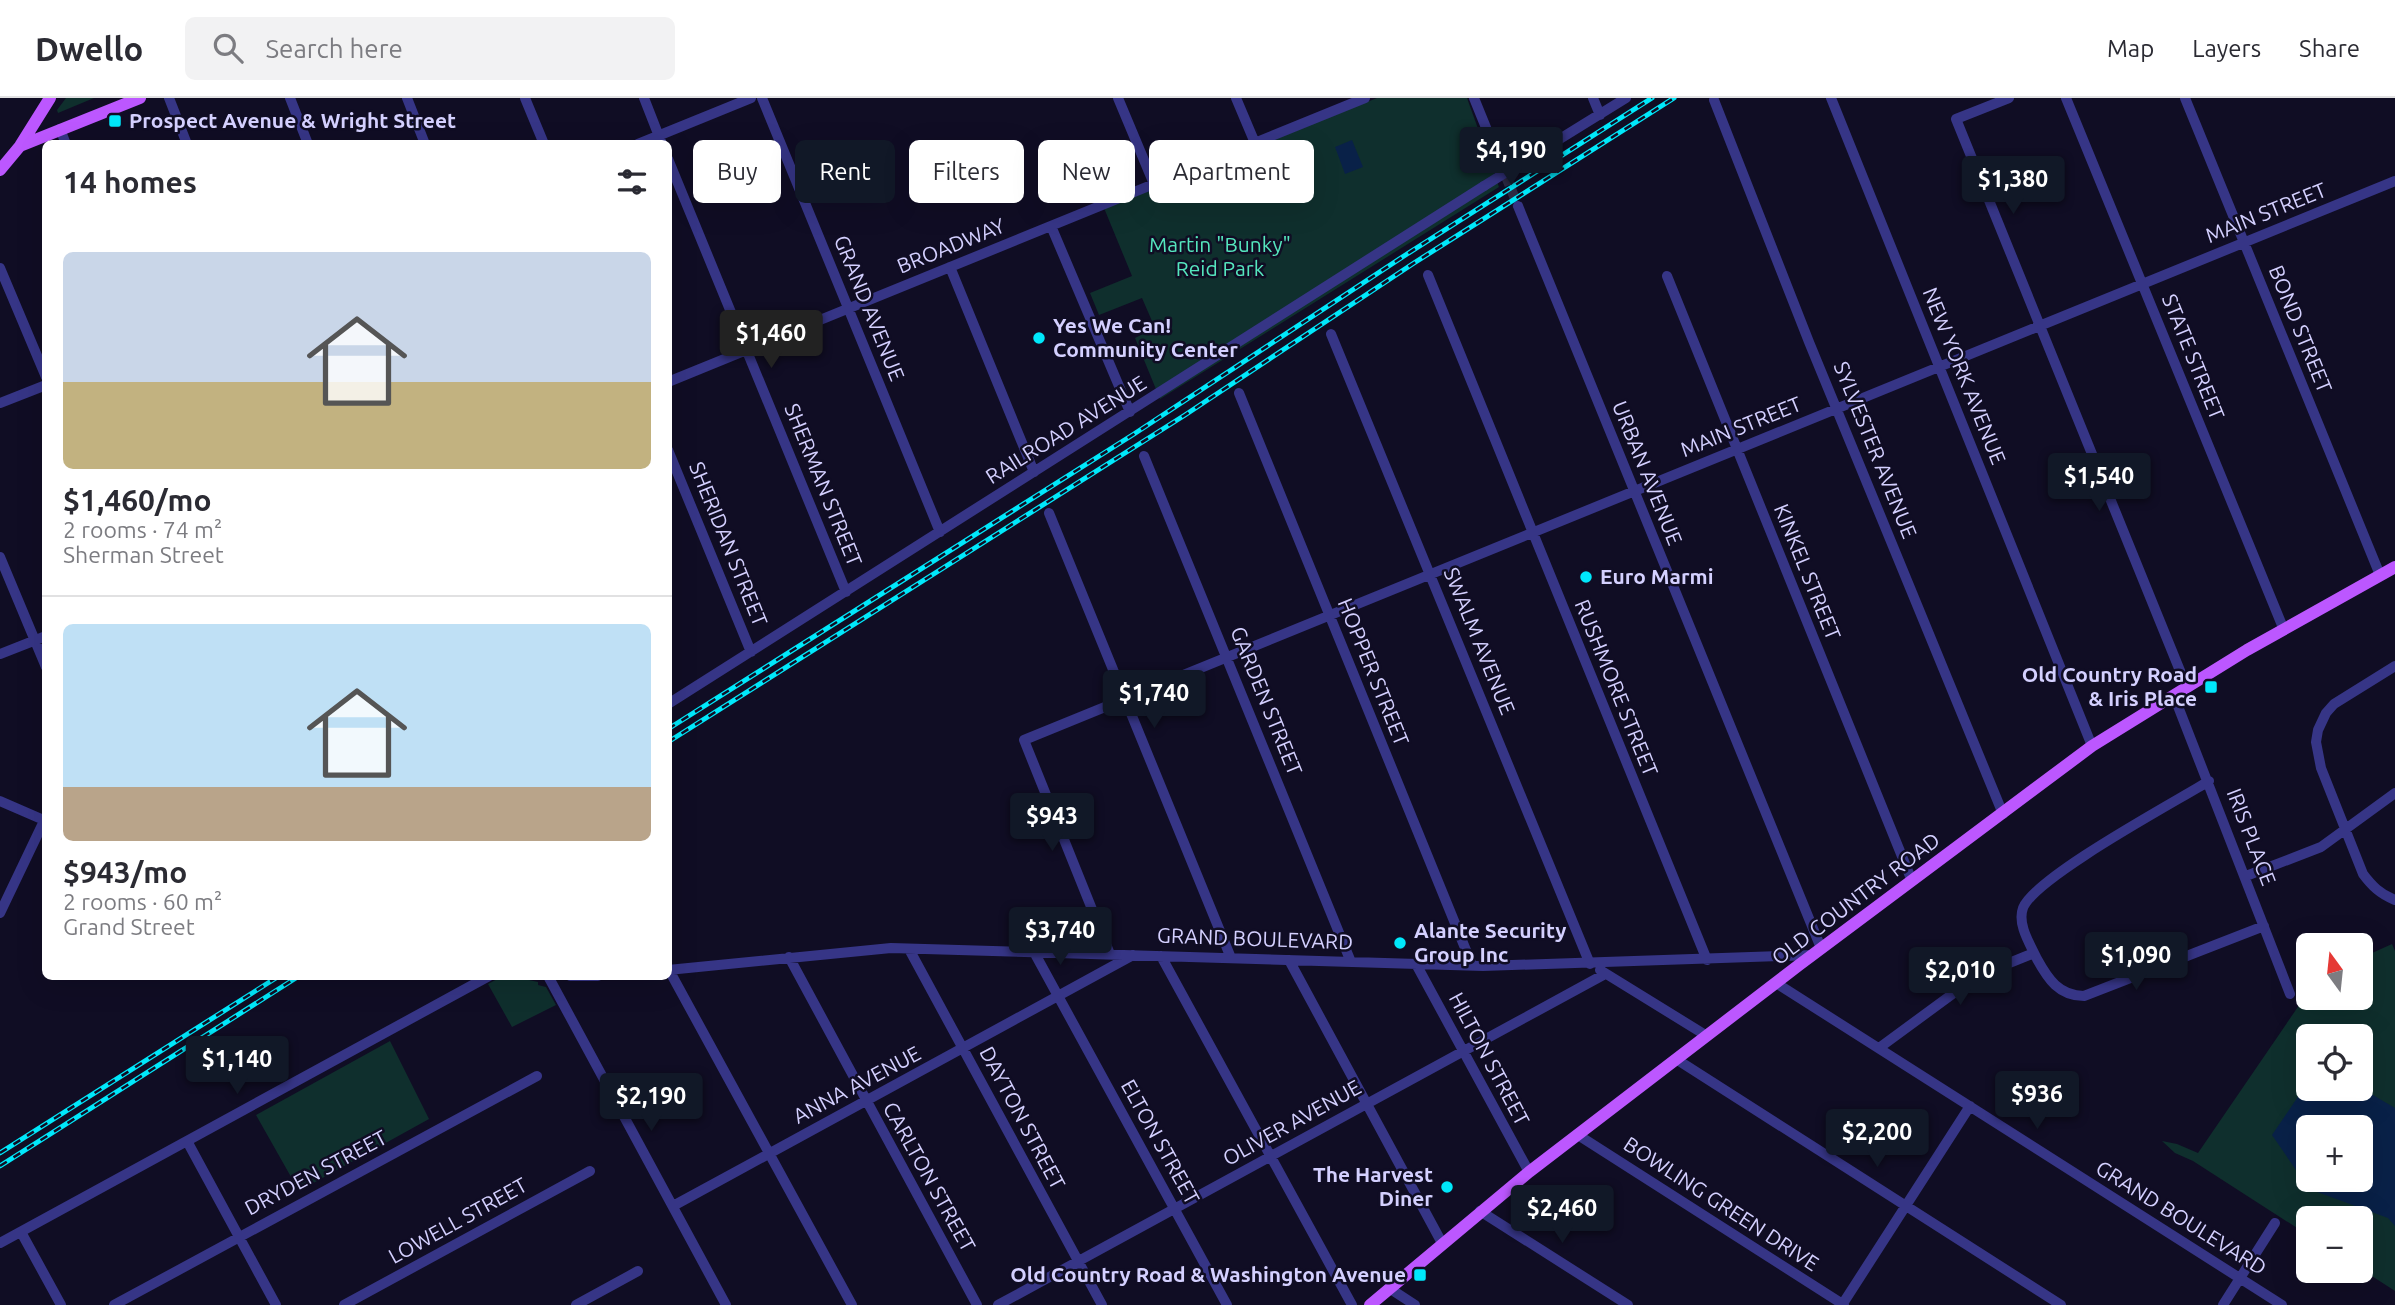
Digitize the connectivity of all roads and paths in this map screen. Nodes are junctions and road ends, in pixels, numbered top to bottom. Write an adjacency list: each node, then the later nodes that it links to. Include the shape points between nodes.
1 (50, 98): 31 (main road)
2 (140, 98): 22 (main road)
3 (169, 98): 25 (street)
4 (290, 98): 26 (street)
5 (407, 98): 27 (street)
6 (525, 98): 28 (street)
7 (644, 98): 23 (street)
8 (751, 98): 23 (street)
9 (762, 98): 46 (street, GRAND AVENUE)
10 (1118, 98): 35 (street)
11 (1236, 98): 29 (street)
12 (1474, 98): 32 (street)
13 (1592, 98): 21 (street)
14 (1626, 98): 21 (street, RAILROAD AVENUE)
15 (1831, 98): 50 (street, NEW YORK AVENUE)
16 (2009, 98): 47 (street, via 1956,120)
17 (2066, 98): 45 (street, STATE STREET)
18 (2185, 98): 40 (street, BOND STREET)
19 (1359, 99): 30 (street, BROADWAY)
20 (1714, 100): 56 (street, SYLVESTER AVENUE)
21 (1600, 115): 57 (street, RAILROAD AVENUE, bridge)
22 (60, 129): 24 (street); 31 (main road)
23 (660, 139)
24 (64, 140)
25 (185, 140)
26 (306, 140)
27 (423, 140)
28 (542, 140)
29 (1254, 140)
30 (1262, 140)
31 (20, 146): 34 (main road)
32 (1500, 162)
33 (672, 169): 49 (street, SHERMAN STREET)
34 (0, 170)
35 (1149, 172)
36 (2395, 181): 40 (street, MAIN STREET)
37 (1149, 186): 39 (street, BROADWAY)
38 (1518, 206): 62 (street, URBAN AVENUE)
39 (1051, 226): 41 (street, BROADWAY); 57 (street)
40 (2244, 242): 45 (street, MAIN STREET); 69 (street, BOND STREET)
41 (950, 267): 46 (street, BROADWAY); 61 (street)
42 (0, 268): 51 (street)
43 (1428, 275): 65 (street, RUSHMORE STREET)
44 (1667, 276): 58 (street, KINKEL STREET)
45 (2143, 284): 47 (street, MAIN STREET); 72 (street, STATE STREET)
46 (848, 309): 49 (street, BROADWAY); 64 (street, GRAND AVENUE)
47 (2041, 326): 50 (street, MAIN STREET); 80 (street)
48 (1331, 334): 68 (street, SWALM AVENUE)
49 (746, 351): 52 (street, BROADWAY); 70 (street, SHERMAN STREET)
50 (1939, 367): 56 (street, MAIN STREET); 84 (street, NEW YORK AVENUE)
51 (42, 368)
52 (672, 380)
53 (42, 387): 55 (street)
54 (1239, 393): 71 (street, HOPPER STREET)
55 (0, 403)
56 (1838, 409): 58 (street, MAIN STREET); 88 (street, SYLVESTER AVENUE)
57 (1130, 412): 61 (street, RAILROAD AVENUE)
58 (1737, 450): 62 (street, MAIN STREET); 93 (street, KINKEL STREET)
59 (1144, 456): 78 (street, GARDEN STREET)
60 (672, 460): 75 (street, SHERIDAN STREET)
61 (1034, 472): 64 (street, RAILROAD AVENUE)
62 (1634, 492): 65 (street, MAIN STREET); 98 (street, URBAN AVENUE)
63 (1049, 513): 82 (street)
64 (940, 532): 70 (street, RAILROAD AVENUE)
65 (1533, 533): 68 (street, MAIN STREET); 107 (street, RUSHMORE STREET)
66 (0, 557): 74 (street)
67 (2395, 567): 69 (main road, OLD COUNTRY ROAD)
68 (1431, 574): 71 (street, MAIN STREET); 110 (street, SWALM AVENUE)
69 (2380, 575): 72 (main road, OLD COUNTRY ROAD)
70 (846, 592): 75 (street, RAILROAD AVENUE)
71 (1329, 616): 78 (street, MAIN STREET); 111 (street, HOPPER STREET)
72 (2284, 630): 80 (main road, OLD COUNTRY ROAD)
73 (42, 637): 74 (street)
74 (35, 640): 76 (street); 77 (street)
75 (751, 652): 83 (street, RAILROAD AVENUE)
76 (0, 654)
77 (42, 657)
78 (1227, 657): 82 (street, MAIN STREET); 108 (street, GARDEN STREET)
79 (2395, 666): 91 (street, via 2334,704 2318,730 2316,751)
80 (2187, 688): 81 (main road, OLD COUNTRY ROAD)
81 (2174, 695): 84 (main road, OLD COUNTRY ROAD); 85 (street, IRIS PLACE)
82 (1125, 699): 101 (street, MAIN STREET, via 1024,740); 105 (street)
83 (672, 701)
84 (2092, 747): 88 (main road, OLD COUNTRY ROAD)
85 (2209, 781): 92 (street, IRIS PLACE); 100 (street, via 2085,855 2029,898 2021,920)
86 (2395, 793): 91 (street)
87 (0, 801): 89 (street)
88 (2003, 814): 93 (main road, OLD COUNTRY ROAD)
89 (42, 820)
90 (42, 827): 95 (street)
91 (2345, 829): 92 (street, via 2320,847); 94 (street, via 2363,874 2383,895)
92 (2246, 876): 96 (street, IRIS PLACE)
93 (1912, 881): 98 (main road, OLD COUNTRY ROAD)
94 (2395, 900)
95 (0, 913)
96 (2264, 926): 100 (street, via 2084,996 2063,992 2047,977); 118 (street, IRIS PLACE)
97 (909, 949): 99 (street, GRAND BOULEVARD); 104 (street, GRAND BOULEVARD); 122 (street, DAYTON STREET)
98 (1817, 951): 107 (street, GRAND BOULEVARD); 117 (main road, OLD COUNTRY ROAD)
99 (1034, 952): 101 (street, GRAND BOULEVARD); 119 (street)
100 (2034, 953): 121 (street, via 1977,975)
101 (1110, 954): 102 (street, GRAND BOULEVARD)
102 (1134, 954): 103 (street, GRAND BOULEVARD); 119 (street, ANNA AVENUE)
103 (1161, 956): 105 (street, GRAND BOULEVARD); 132 (street)
104 (789, 957): 112 (street, GRAND BOULEVARD); 126 (street, CARLTON STREET)
105 (1231, 958): 106 (street, GRAND BOULEVARD)
106 (1289, 960): 108 (street, GRAND BOULEVARD); 127 (street)
107 (1707, 960): 110 (street, GRAND BOULEVARD)
108 (1351, 962): 109 (street, GRAND BOULEVARD)
109 (1416, 964): 111 (street, GRAND BOULEVARD); 123 (street, HILTON STREET)
110 (1590, 964): 111 (street, GRAND BOULEVARD); 113 (street)
111 (1472, 965)
112 (672, 970)
113 (1605, 974): 120 (street); 123 (street, OLIVER AVENUE)
114 (672, 976): 131 (street)
115 (482, 980): 130 (street)
116 (550, 980): 135 (street)
117 (1776, 984): 120 (main road, OLD COUNTRY ROAD); 121 (street, GRAND BOULEVARD)
118 (2290, 994)
119 (1059, 997): 122 (street, ANNA AVENUE); 137 (street, ELTON STREET)
120 (1707, 1036): 124 (main road, OLD COUNTRY ROAD)
121 (1879, 1048): 128 (street, GRAND BOULEVARD)
122 (963, 1049): 126 (street, ANNA AVENUE); 144 (street, DAYTON STREET)
123 (1464, 1052): 127 (street, OLIVER AVENUE); 134 (street, HILTON STREET)
124 (1676, 1059): 129 (main road, OLD COUNTRY ROAD); 136 (street)
125 (537, 1076): 141 (street, DRYDEN STREET)
126 (866, 1101): 131 (street, ANNA AVENUE); 155 (street, CARLTON STREET)
127 (1367, 1104): 132 (street, OLIVER AVENUE); 142 (street)
128 (1970, 1106): 136 (street); 146 (street, GRAND BOULEVARD)
129 (1578, 1135): 134 (main road, OLD COUNTRY ROAD); 163 (street, BOWLING GREEN DRIVE)
130 (187, 1141): 140 (street); 141 (street)
131 (769, 1154): 135 (street, ANNA AVENUE); 154 (street)
132 (1271, 1157): 137 (street, OLIVER AVENUE); 159 (street)
133 (590, 1171): 151 (street, LOWELL STREET)
134 (1529, 1172): 138 (main road, OLD COUNTRY ROAD)
135 (673, 1206): 153 (street)
136 (1906, 1206): 163 (street); 164 (street)
137 (1174, 1209): 144 (street, OLIVER AVENUE); 158 (street, ELTON STREET)
138 (1480, 1211): 142 (main road, OLD COUNTRY ROAD); 162 (street)
139 (2275, 1223): 146 (street)
140 (21, 1232): 143 (street); 148 (street)
141 (239, 1237): 149 (street, DRYDEN STREET); 150 (street)
142 (1442, 1242): 147 (main road, OLD COUNTRY ROAD)
143 (0, 1243)
144 (1078, 1261): 156 (street, OLIVER AVENUE); 157 (street, DAYTON STREET)
145 (638, 1271): 152 (street)
146 (2240, 1278): 165 (street); 166 (street, GRAND BOULEVARD)
147 (1390, 1288): 160 (main road, OLD COUNTRY ROAD); 161 (street)
148 (61, 1305)
149 (114, 1305)
150 (276, 1305)
151 (344, 1305)
152 (576, 1305)
153 (726, 1305)
154 (852, 1305)
155 (977, 1305)
156 (998, 1305)
157 (1101, 1305)
158 (1227, 1305)
159 (1352, 1305)
160 (1370, 1305)
161 (1415, 1305)
162 (1628, 1305)
163 (1843, 1305)
164 (2062, 1305)
165 (2222, 1305)
166 (2282, 1305)

